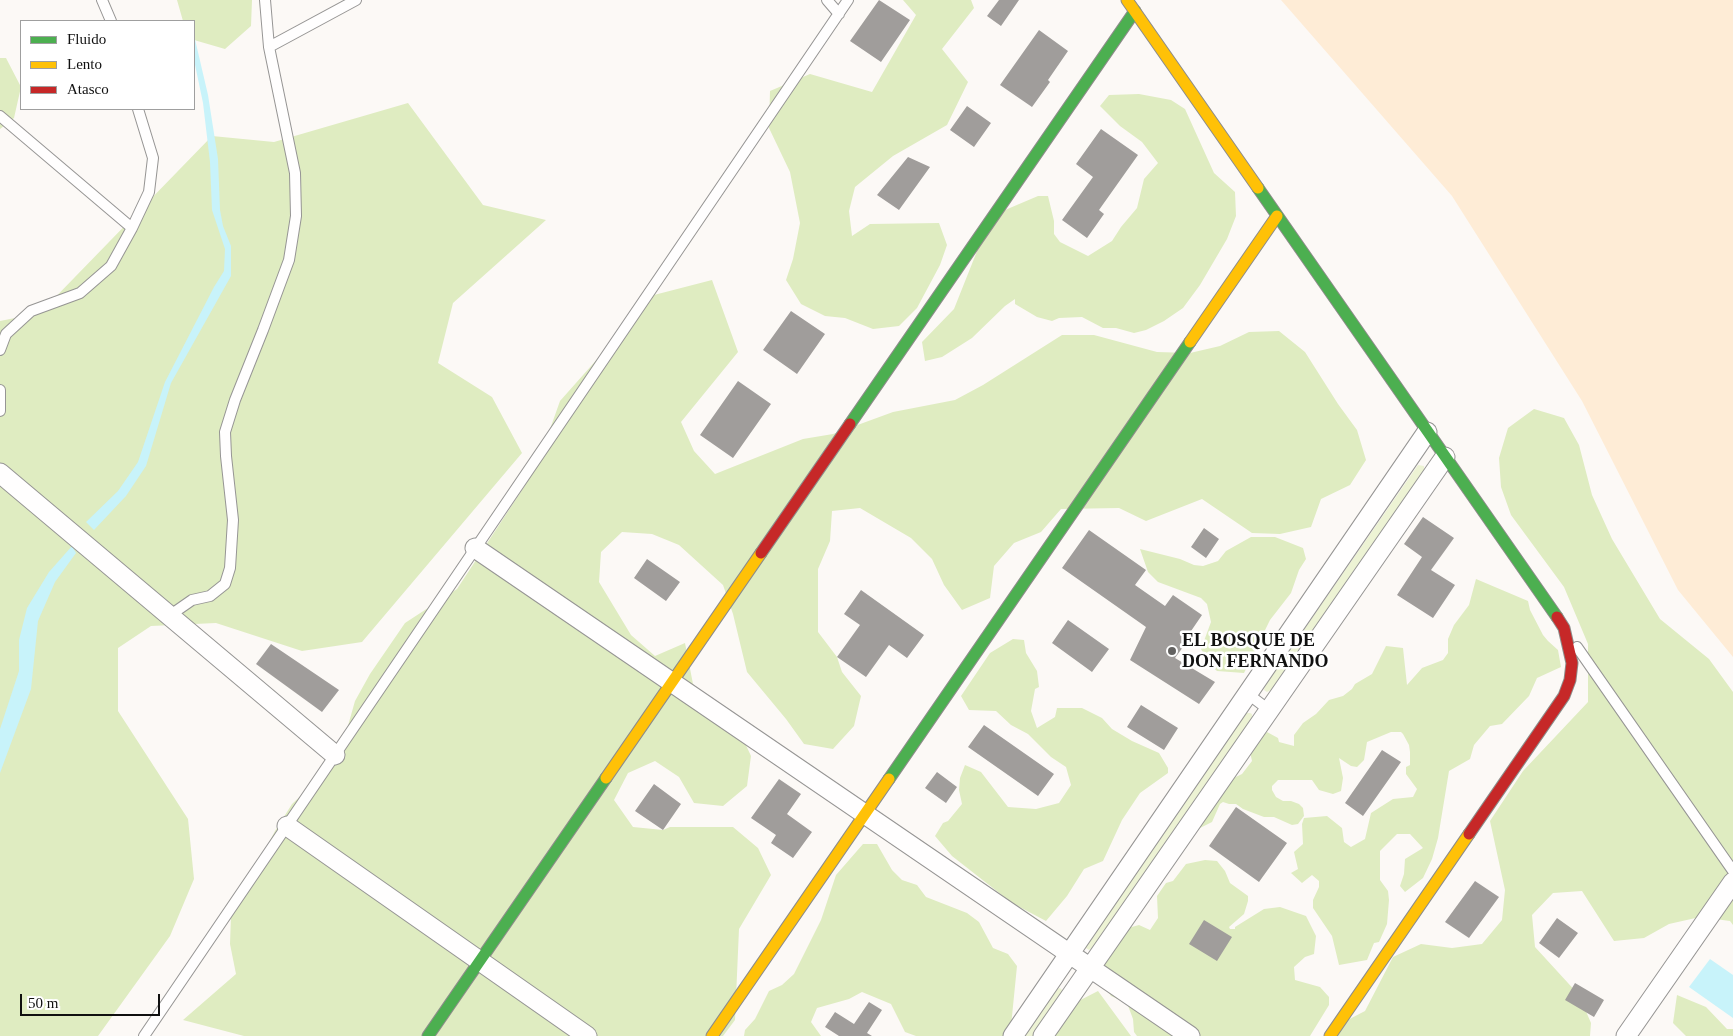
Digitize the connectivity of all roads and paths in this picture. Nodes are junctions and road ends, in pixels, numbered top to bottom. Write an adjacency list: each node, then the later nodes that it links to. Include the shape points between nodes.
1 (102, 0): 9 (lane)
2 (264, 0): 10 (lane)
3 (356, 0): 10 (lane)
4 (827, 0): 8 (lane)
5 (848, 0): 8 (lane)
6 (1128, 0): 7 (street)
7 (1136, 11): 13 (street); 24 (street)
8 (839, 14): 21 (lane)
9 (111, 20)
10 (269, 47): 22 (lane, via 295,173 296,216 288,260 225,432 233,520 230,568 225,584 210,596 192,600)
11 (138, 110): 14 (lane, via 153,158 148,192)
12 (0, 116): 14 (lane)
13 (1277, 216): 18 (street); 28 (street)
14 (132, 228): 15 (lane, via 111,266 80,293 31,311 6,334)
15 (0, 350)
16 (0, 390): 17 (lane)
17 (0, 411)
18 (1428, 432): 19 (street); 25 (street)
19 (1445, 456): 23 (street); 26 (street)
20 (0, 473): 22 (street)
21 (475, 548): 24 (street); 27 (lane)
22 (169, 616): 27 (street)
23 (1564, 628): 30 (lane); 42 (street, via 1572,663 1564,696)
24 (672, 683): 28 (street); 33 (street)
25 (1248, 694): 26 (lane); 32 (street)
26 (1269, 710): 34 (street)
27 (335, 755): 29 (lane)
28 (865, 814): 32 (street); 38 (street)
29 (286, 826): 33 (street); 35 (lane)
30 (1733, 871)
31 (1733, 882): 43 (street)
32 (1070, 954): 34 (street); 39 (street)
33 (480, 961): 36 (street); 37 (street)
34 (1090, 968): 40 (street); 41 (street)
35 (144, 1036)
36 (428, 1036)
37 (587, 1036)
38 (712, 1036)
39 (1013, 1036)
40 (1043, 1036)
41 (1190, 1036)
42 (1330, 1036)
43 (1626, 1036)

